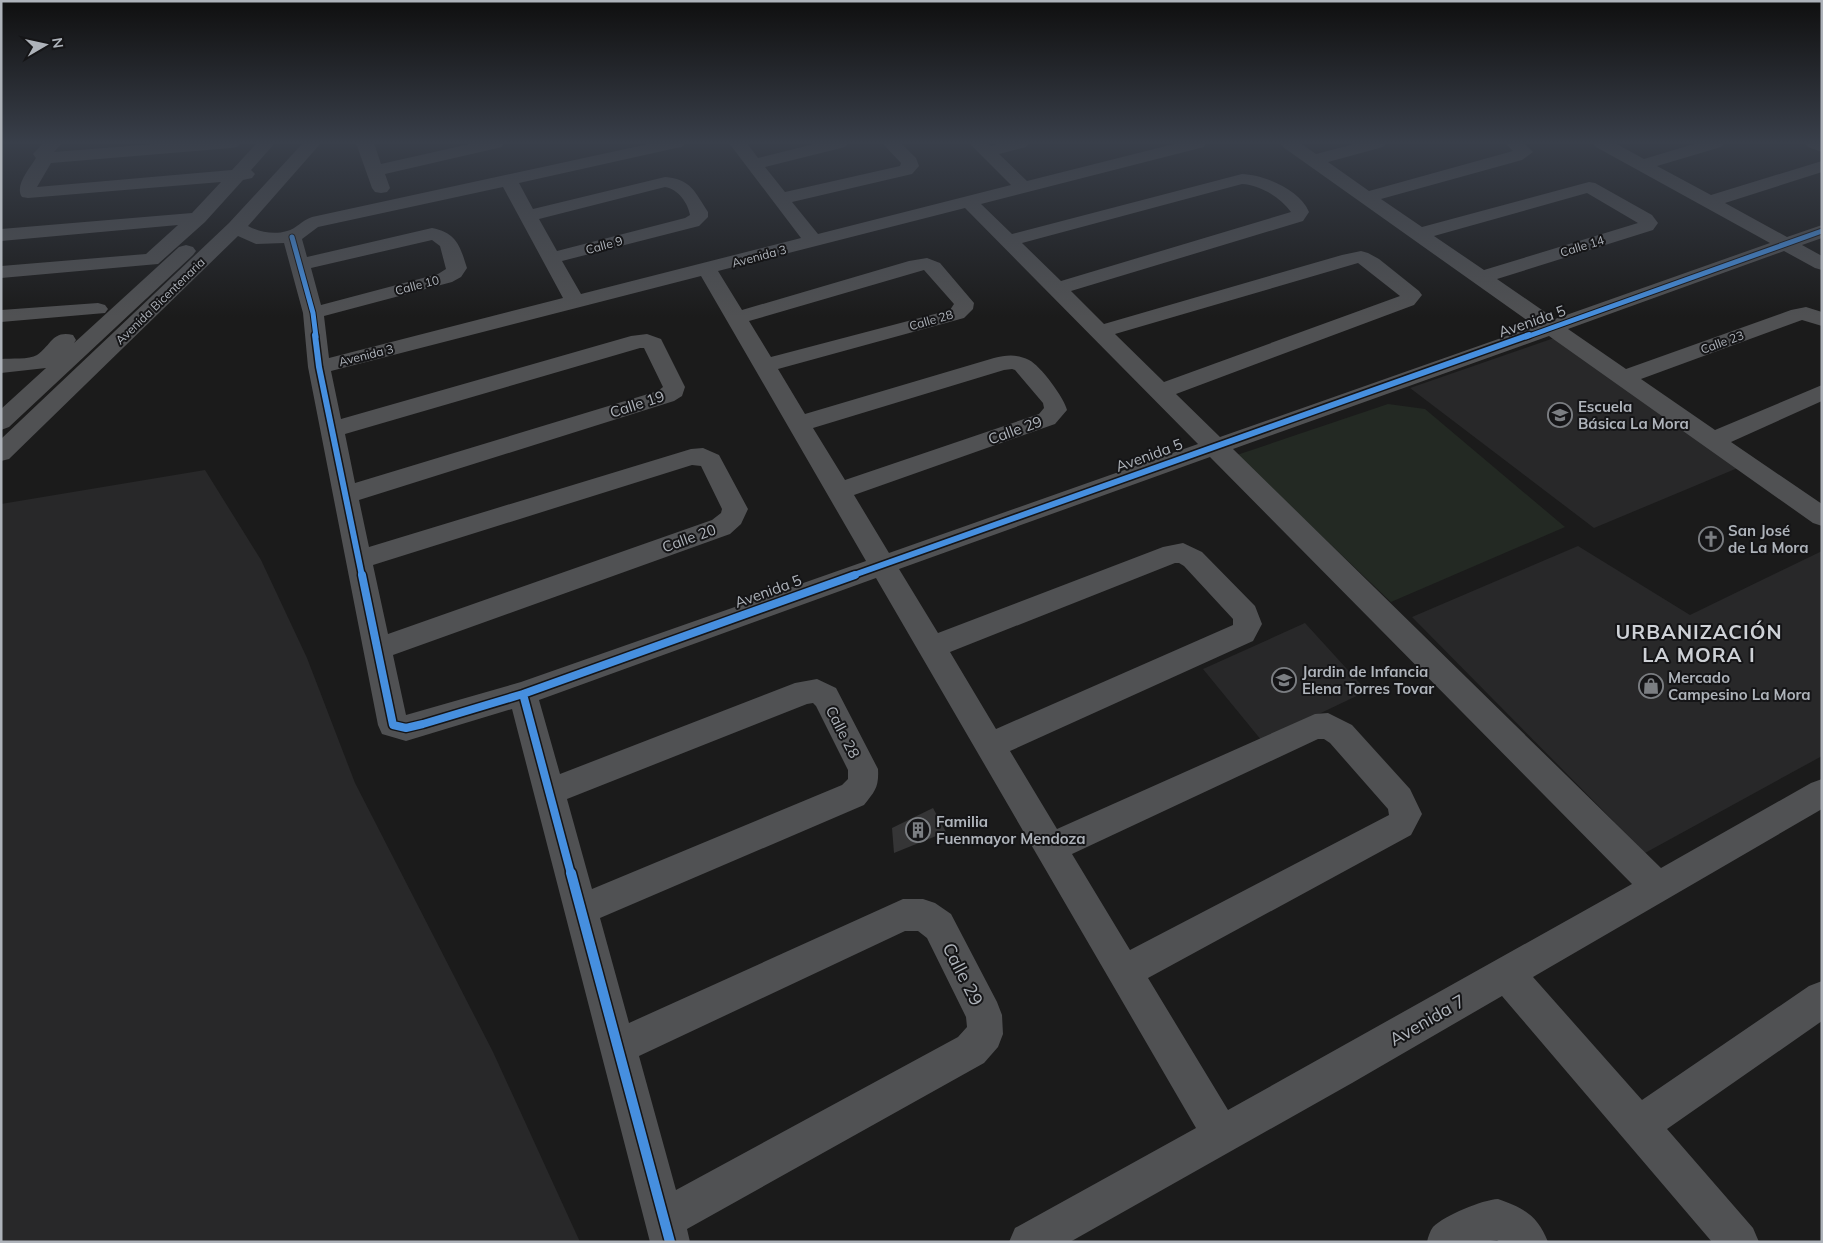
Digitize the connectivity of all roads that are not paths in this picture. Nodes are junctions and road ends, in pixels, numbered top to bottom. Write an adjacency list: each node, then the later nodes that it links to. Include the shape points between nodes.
1 (213, 201): 21 (street)
2 (238, 201): 45 (street, Avenida Bicentenaria)
3 (260, 201): 22 (street, Avenida Bicentenaria)
4 (386, 201): 19 (street)
5 (411, 201): 19 (street)
6 (520, 201): 20 (street)
7 (588, 201): 20 (street, Calle 9)
8 (692, 201): 30 (street, Calle 9, via 699,212 699,217 692,222)
9 (782, 201): 26 (street)
10 (972, 201): 17 (street, Avenida 3)
11 (1159, 201): 27 (street)
12 (1290, 201): 36 (street, via 1300,212 1296,217)
13 (1373, 201): 24 (street)
14 (1538, 201): 24 (street, Calle 14)
15 (1614, 201): 35 (street, Calle 14, via 1649,223)
16 (1713, 201): 18 (street)
17 (968, 202): 26 (street, Avenida 3); 27 (street)
18 (1710, 202): 28 (street)
19 (388, 206): 29 (street, via 312,223)
20 (528, 216): 30 (street)
21 (198, 218): 25 (street); 31 (street)
22 (236, 227): 29 (street, via 256,238); 58 (street, Avenida Bicentenaria)
23 (1822, 231): 28 (street, Avenida 5)
24 (1419, 234): 35 (street)
25 (1, 235)
26 (813, 241): 33 (street, Avenida 3)
27 (1007, 241): 36 (street)
28 (1786, 244): 32 (street); 43 (street, Avenida 5)
29 (296, 251): 39 (street); 39 (street, Calle 10, via 440,234 445,237 457,268 445,278)
30 (551, 258): 37 (street)
31 (151, 260): 34 (street); 38 (street)
32 (1822, 264)
33 (708, 270): 37 (street, Avenida 3); 41 (street)
34 (1, 272)
35 (1479, 278): 43 (street)
36 (1056, 289): 44 (street)
37 (575, 302): 49 (street, Avenida 3)
38 (98, 309): 40 (street); 46 (street)
39 (312, 313): 49 (street)
40 (1, 316)
41 (736, 318): 48 (street); 48 (street, Calle 28, via 927,264 964,303 957,314)
42 (1822, 320): 50 (street, Calle 23, via 1798,314)
43 (1552, 329): 50 (street); 57 (street, Avenida 5)
44 (1098, 332): 51 (street); 51 (street, via 1361,257 1412,296 1407,301)
45 (68, 359): 46 (street); 53 (street, Avenida Bicentenaria)
46 (42, 362): 47 (street)
47 (1, 366)
48 (765, 366): 54 (street)
49 (318, 367): 55 (street)
50 (1622, 378): 56 (street)
51 (1159, 392): 57 (street)
52 (1822, 392): 56 (street)
53 (1, 422)
54 (799, 424): 59 (street); 59 (street, Calle 29, via 1002,363 1023,365 1054,400 1056,410 1047,419)
55 (332, 430): 60 (street); 60 (street, Calle 19, via 639,341 653,344 674,387 674,391 666,396)
56 (1712, 441): 61 (street)
57 (1214, 446): 63 (street, Avenida 5); 71 (street)
58 (1, 453)
59 (839, 491): 63 (street)
60 (345, 495): 62 (street)
61 (1816, 506)
62 (359, 560): 65 (street); 65 (street, Calle 20, via 691,457 702,456 710,461 735,508 732,518 721,527)
63 (882, 564): 64 (street); 66 (street, Avenida 5)
64 (932, 647): 67 (street); 67 (street, via 1183,553 1193,559 1245,614 1248,624 1243,633)
65 (378, 649): 66 (street, Avenida 5, via 393,725 406,728 423,724)
66 (523, 694): 68 (street)
67 (990, 746): 70 (street)
68 (549, 792): 72 (street); 72 (street, Calle 28, via 817,690 826,697 863,769 863,783 853,795)
69 (1822, 793): 71 (street, Avenida 7)
70 (1051, 848): 73 (street); 73 (street, via 1315,727 1328,726 1341,734 1399,799 1406,814 1400,825)
71 (1656, 887): 74 (street, Avenida 7)
72 (581, 910): 76 (street)
73 (1124, 972): 78 (street)
74 (1507, 974): 77 (street); 78 (street, Avenida 7)
75 (1822, 999): 77 (street)
76 (618, 1047): 79 (street); 79 (street, Calle 29, via 903,915 924,915 939,926 984,1015 985,1034 971,1050)
77 (1640, 1125): 83 (street)
78 (1221, 1135): 80 (street, Avenida 7)
79 (667, 1230)
80 (1029, 1242)
81 (1447, 1242): 82 (street, via 1483,1220 1503,1220)
82 (1528, 1242)
83 (1739, 1242)

